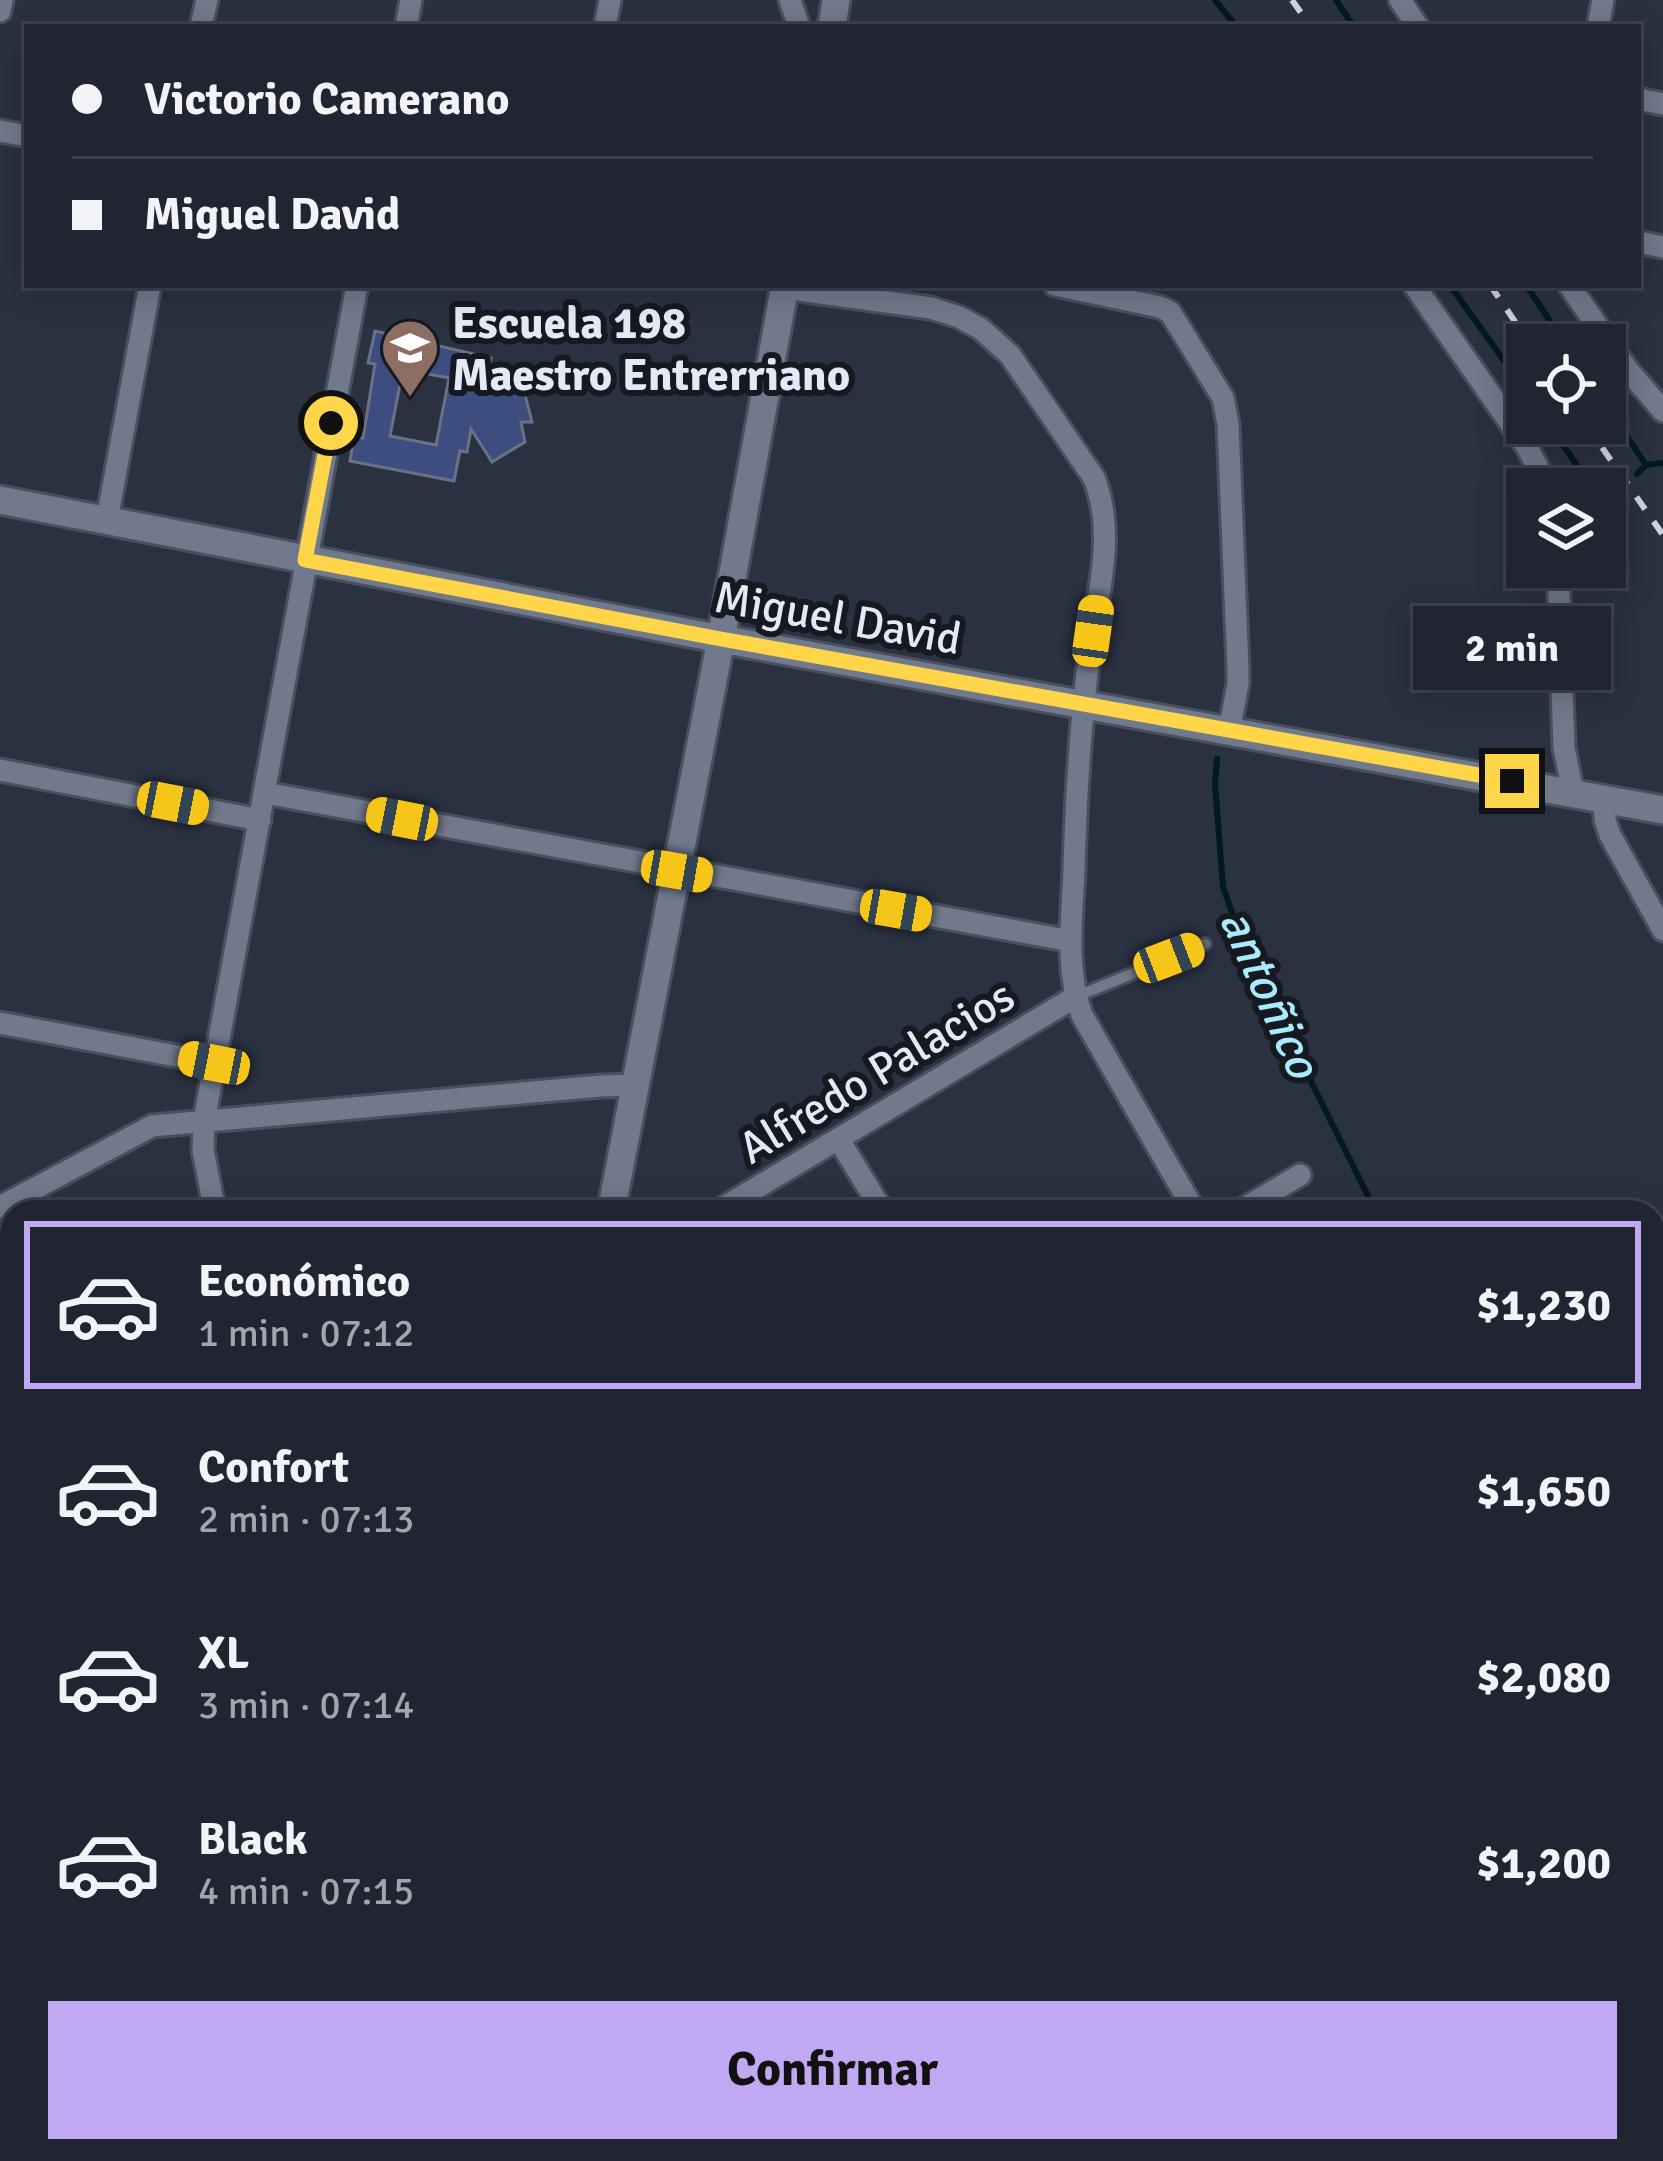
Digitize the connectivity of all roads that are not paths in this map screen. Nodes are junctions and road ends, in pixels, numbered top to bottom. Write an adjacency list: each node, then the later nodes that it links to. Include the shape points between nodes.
1 (2, 0): 2 (street)
2 (0, 11)
3 (149, 288): 13 (street)
4 (356, 288): 14 (street)
5 (784, 288): 16 (street)
6 (791, 288): 17 (street, via 931,308 982,329 1010,355 1087,464 1106,535)
7 (1067, 288): 18 (street, via 1170,312 1223,398 1238,668)
8 (1416, 288): 11 (street)
9 (1571, 288): 10 (street)
10 (1663, 411)
11 (1538, 468)
12 (0, 500): 13 (street, Miguel David)
13 (107, 520): 14 (street, Miguel David)
14 (305, 560): 16 (street, Miguel David); 21 (street)
15 (1559, 588): 20 (street, via 1564,748)
16 (721, 639): 17 (street, Miguel David); 25 (street)
17 (1082, 704): 18 (street, Miguel David); 27 (street)
18 (1229, 731): 20 (street, Miguel David)
19 (0, 770): 24 (street)
20 (1574, 792): 22 (street, Miguel David)
21 (265, 793): 24 (street); 25 (street)
22 (1604, 799): 23 (street, Miguel David); 26 (street, via 1610,835)
23 (1663, 810)
24 (260, 820): 31 (street)
25 (677, 871): 27 (street); 32 (street)
26 (1663, 930)
27 (1071, 941): 29 (street)
28 (1205, 944): 29 (lane)
29 (1075, 997): 34 (street, Alfredo Palacios); 41 (street)
30 (0, 1023): 31 (street)
31 (214, 1063): 33 (street)
32 (634, 1085): 33 (street); 38 (street)
33 (204, 1121): 36 (street, via 152,1126); 37 (street)
34 (839, 1140): 39 (street, Alfredo Palacios); 40 (street)
35 (1300, 1175): 42 (street)
36 (13, 1200)
37 (212, 1200)
38 (613, 1200)
39 (736, 1200)
40 (876, 1200)
41 (1188, 1200)
42 (1258, 1200)

